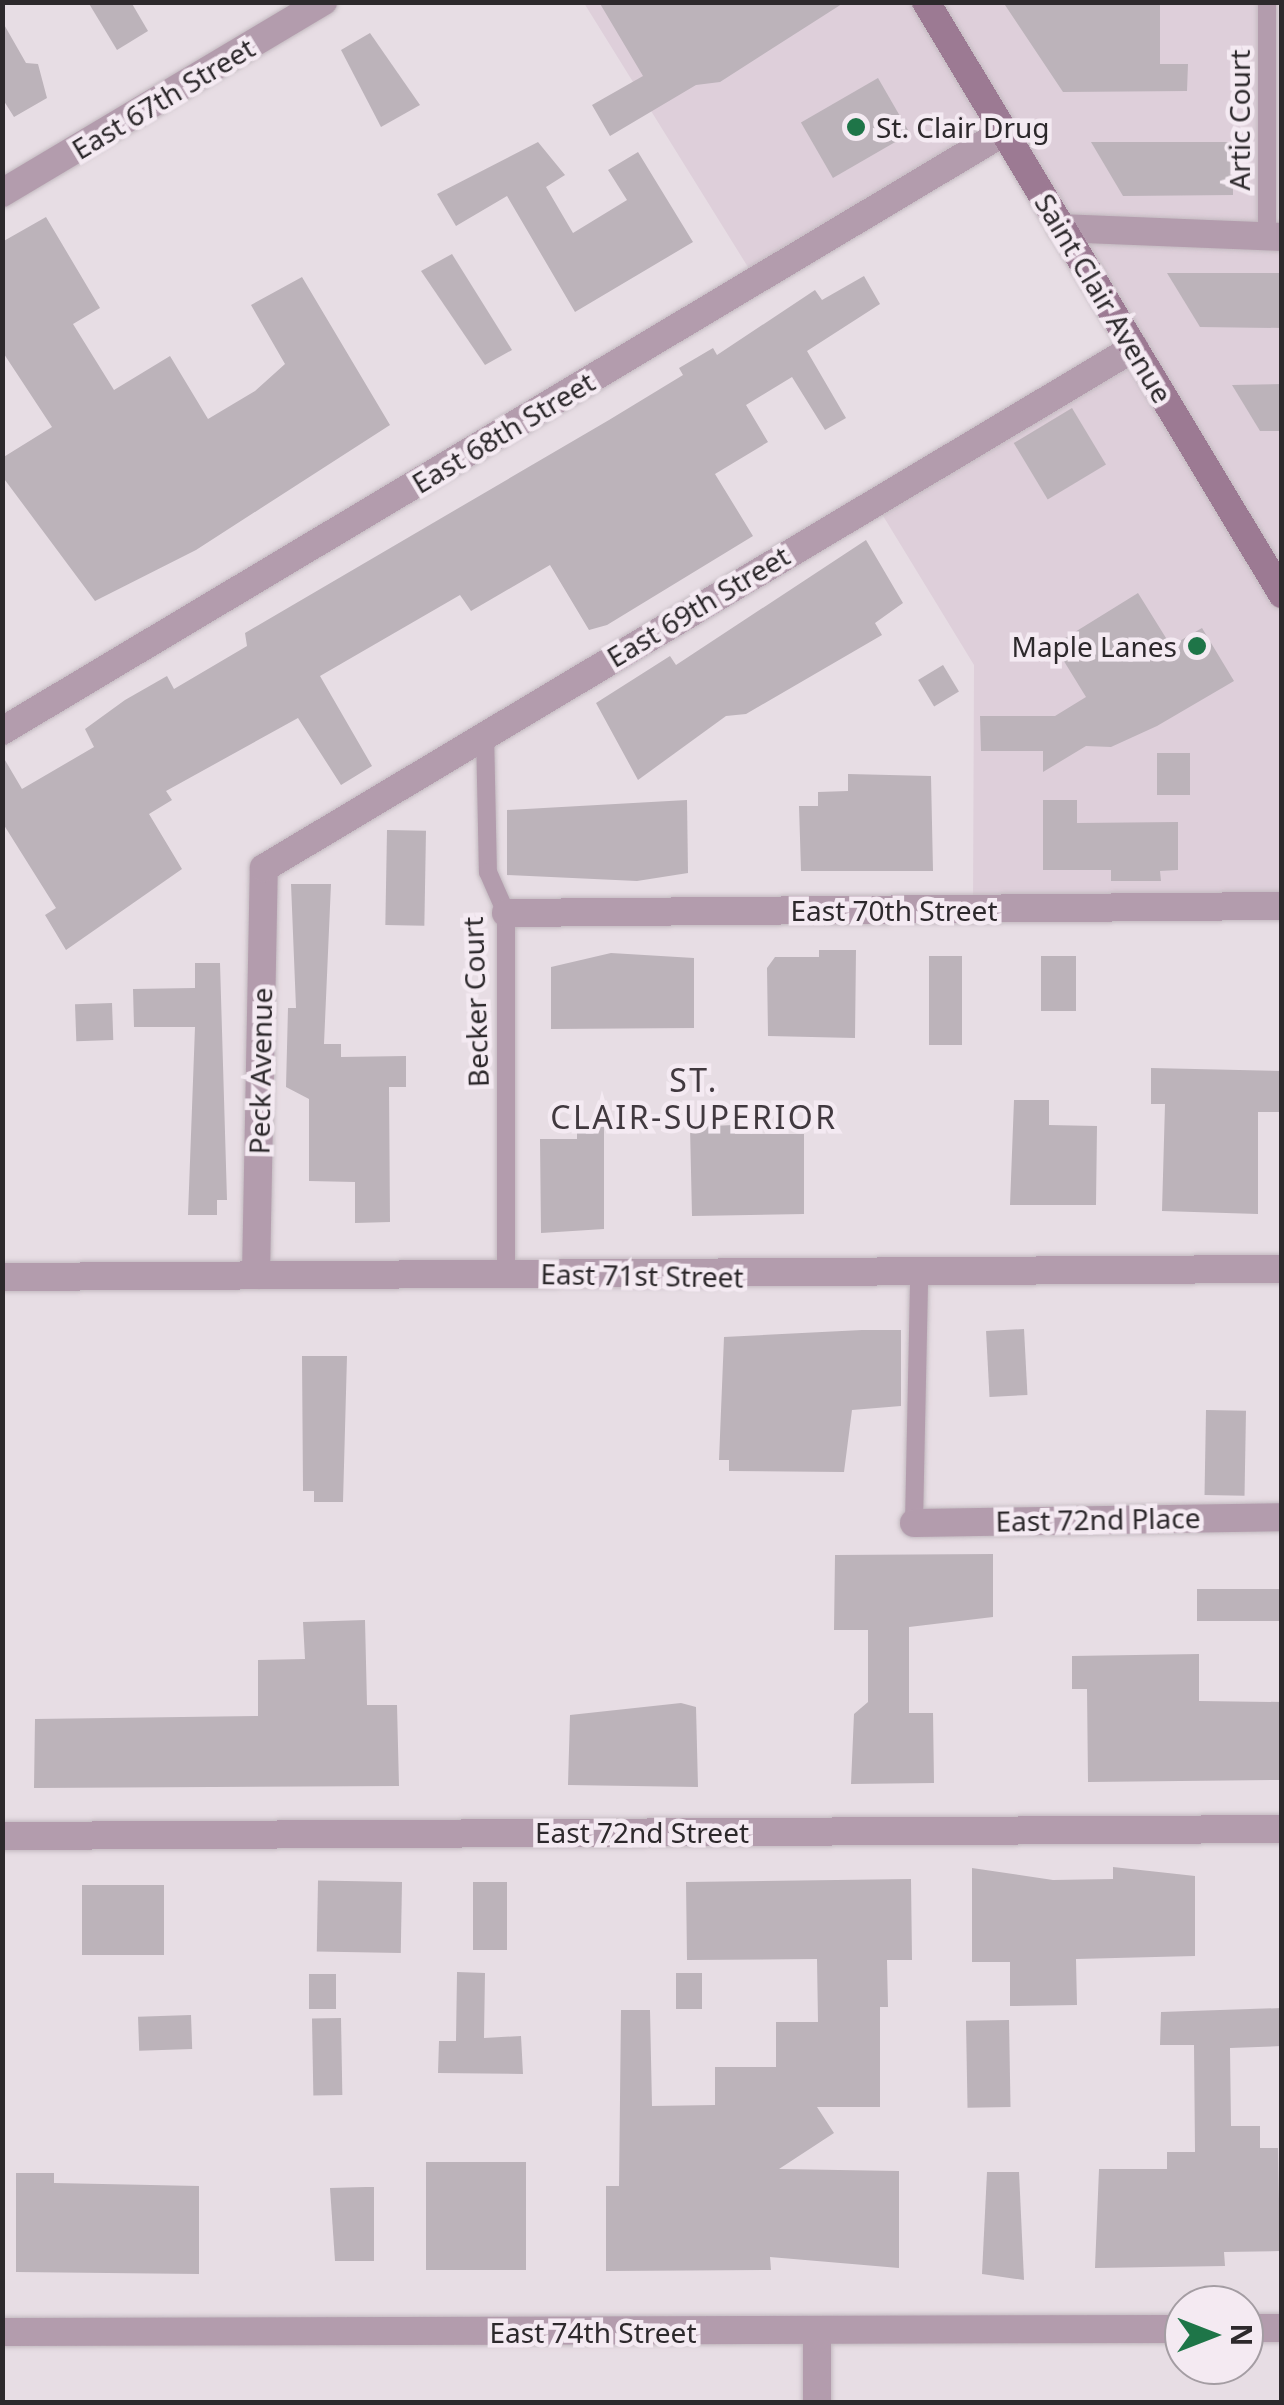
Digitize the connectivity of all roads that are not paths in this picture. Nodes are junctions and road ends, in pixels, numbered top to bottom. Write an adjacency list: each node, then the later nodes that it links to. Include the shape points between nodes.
1 (324, 2): 5 (street, East 67th Street)
2 (926, 2): 4 (main road, Saint Clair Avenue)
3 (1267, 2): 7 (lane, Artic Court)
4 (1004, 132): 6 (main road, Saint Clair Avenue); 10 (street, East 68th Street)
5 (2, 193)
6 (1062, 228): 7 (street); 8 (main road, Saint Clair Avenue)
7 (1274, 237)
8 (1134, 348): 9 (main road, Saint Clair Avenue); 11 (street, East 69th Street)
9 (1282, 594)
10 (2, 731)
11 (486, 731): 12 (street, East 69th Street); 14 (lane, Becker Court, via 488,872)
12 (264, 868): 17 (street, Peck Avenue)
13 (1282, 906): 14 (street, East 70th Street)
14 (506, 913): 16 (lane, Becker Court)
15 (1282, 1269): 19 (street, East 71st Street)
16 (506, 1274): 17 (street, East 71st Street); 19 (street, East 71st Street)
17 (256, 1275): 18 (street, East 71st Street)
18 (2, 1277)
19 (919, 1278): 21 (lane)
20 (1282, 1517): 21 (street, East 72nd Place)
21 (914, 1523)
22 (1282, 1829): 23 (street, East 72nd Street)
23 (2, 1836)
24 (1164, 2329): 26 (street, East 74th Street)
25 (2, 2332): 26 (street, East 74th Street)
26 (817, 2332): 27 (street)
27 (817, 2402)

